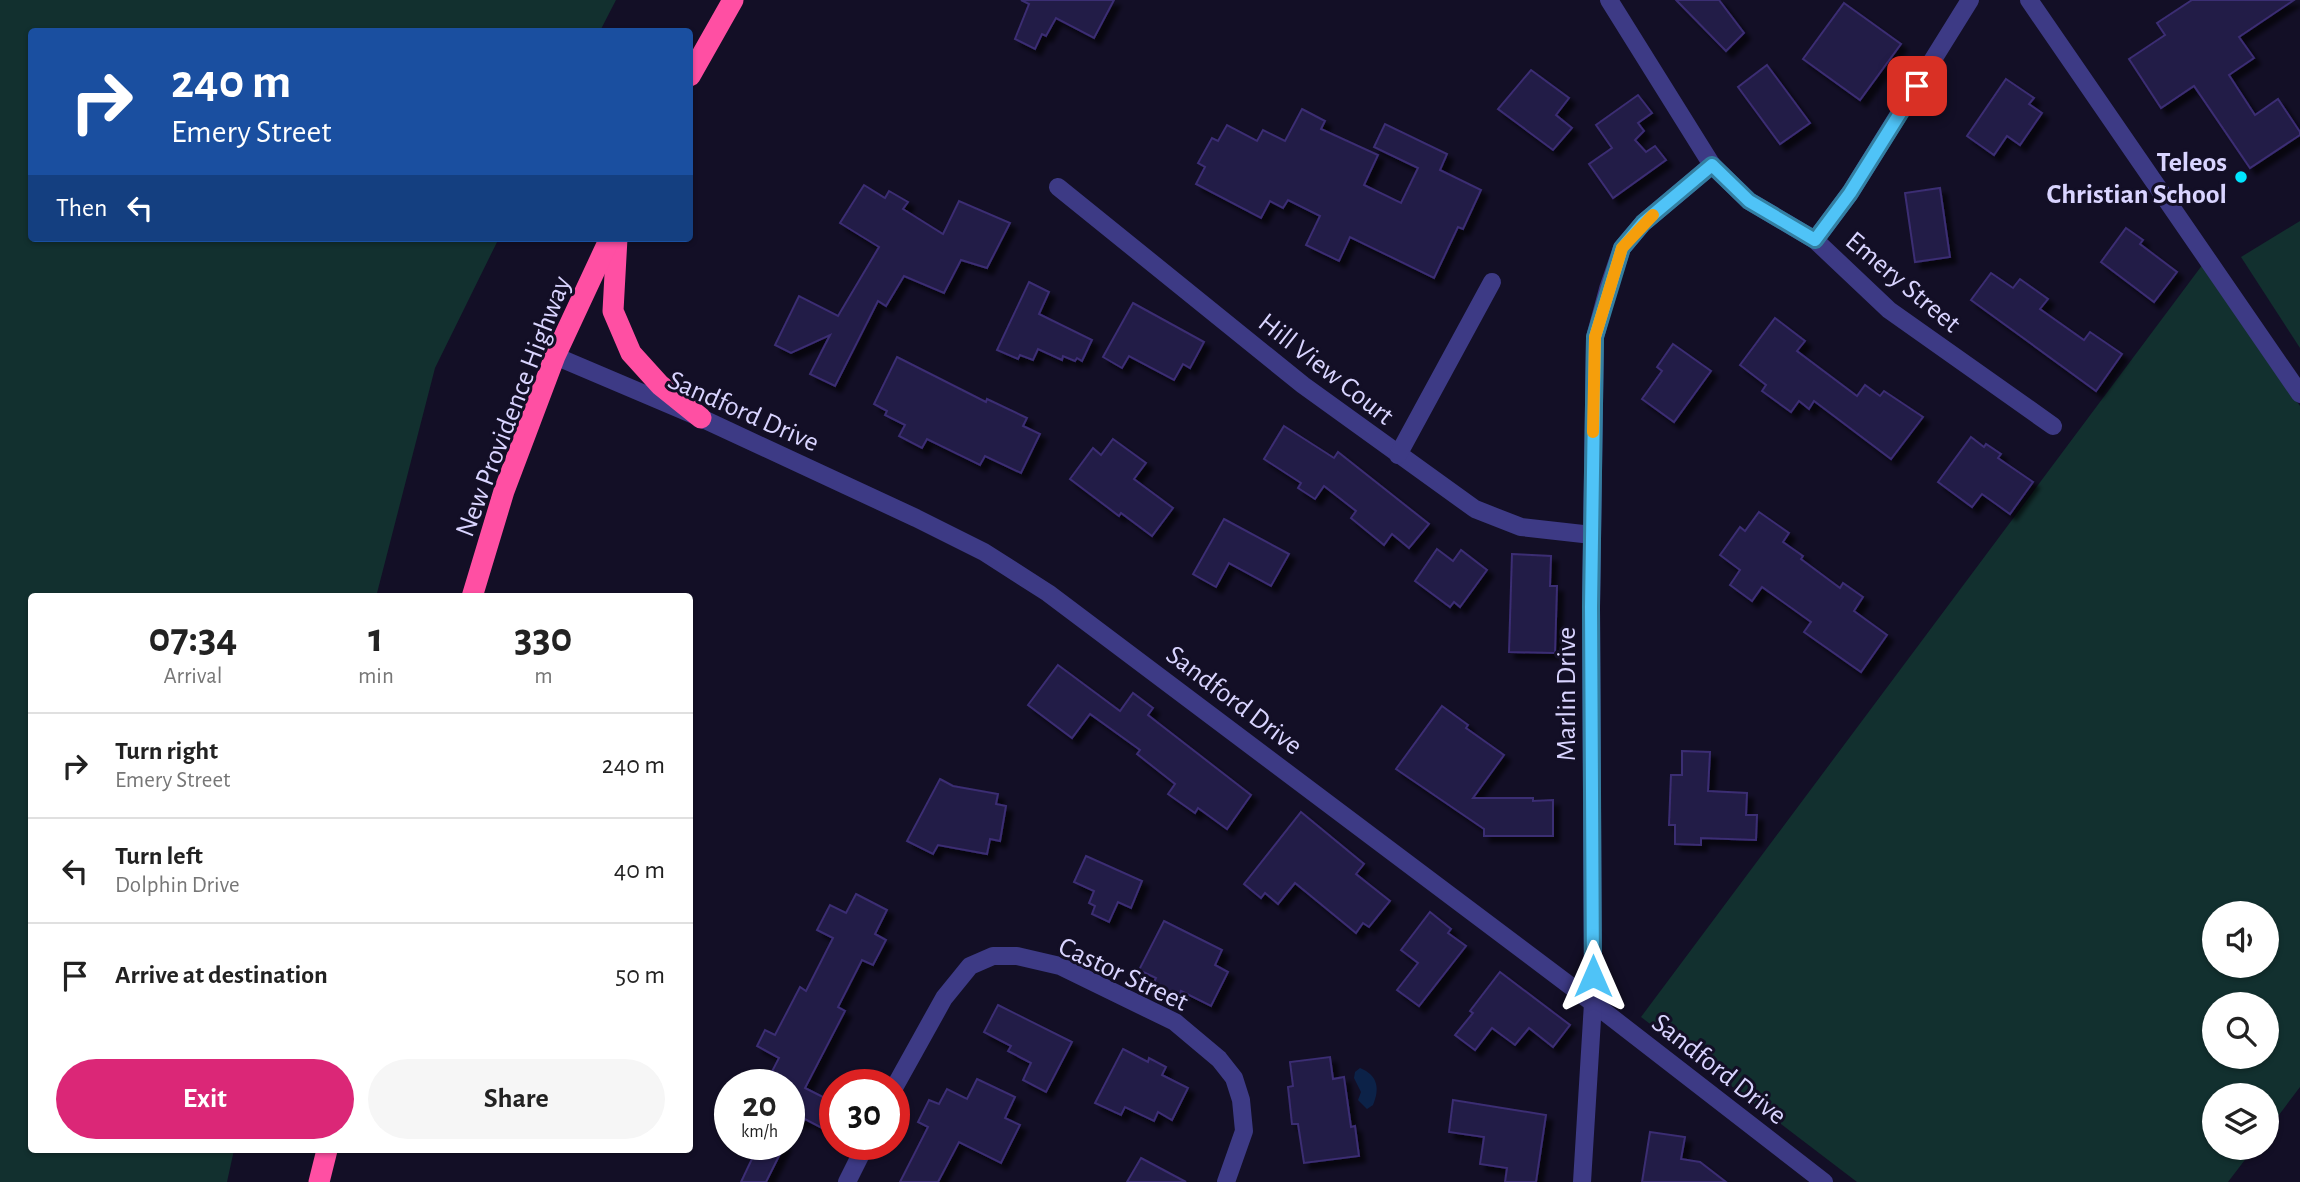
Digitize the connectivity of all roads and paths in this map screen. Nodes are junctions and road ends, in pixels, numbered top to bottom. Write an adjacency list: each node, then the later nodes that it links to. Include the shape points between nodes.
1 (733, 0): 5 (highway)
2 (1609, 0): 6 (street, Emery Street)
3 (1970, 0): 8 (street, via 1850,193)
4 (2029, 0): 13 (street)
5 (693, 71)
6 (1712, 165): 8 (street, Emery Street, via 1749,201); 17 (street, Marlin Drive, via 1643,223 1622,248 1608,289 1595,337)
7 (1058, 187): 16 (street, Hill View Court)
8 (1815, 240): 15 (street, Emery Street, via 1889,310)
9 (608, 242): 12 (highway, New Providence Highway)
10 (617, 242): 14 (highway, via 613,311 631,353 660,385)
11 (1492, 282): 16 (street)
12 (555, 356): 14 (street, Sandford Drive); 18 (highway, New Providence Highway, via 504,491)
13 (2300, 394)
14 (701, 418): 19 (street, Sandford Drive, via 916,517 984,552 1048,593)
15 (2053, 426)
16 (1398, 456): 17 (street, Hill View Court, via 1475,509 1521,527)
17 (1592, 535): 19 (street, Marlin Drive)
18 (473, 593)
19 (1593, 1003): 26 (street, Marlin Drive); 27 (street, Sandford Drive)
20 (905, 1069): 25 (street, Castor Street, via 944,998 971,966 993,956 1017,956 1060,966 1175,1021 1219,1059 1234,1079 1244,1131)
21 (326, 1153): 23 (highway)
22 (858, 1160): 24 (street)
23 (319, 1182)
24 (847, 1182)
25 (1226, 1182)
26 (1581, 1182)
27 (1824, 1182)

